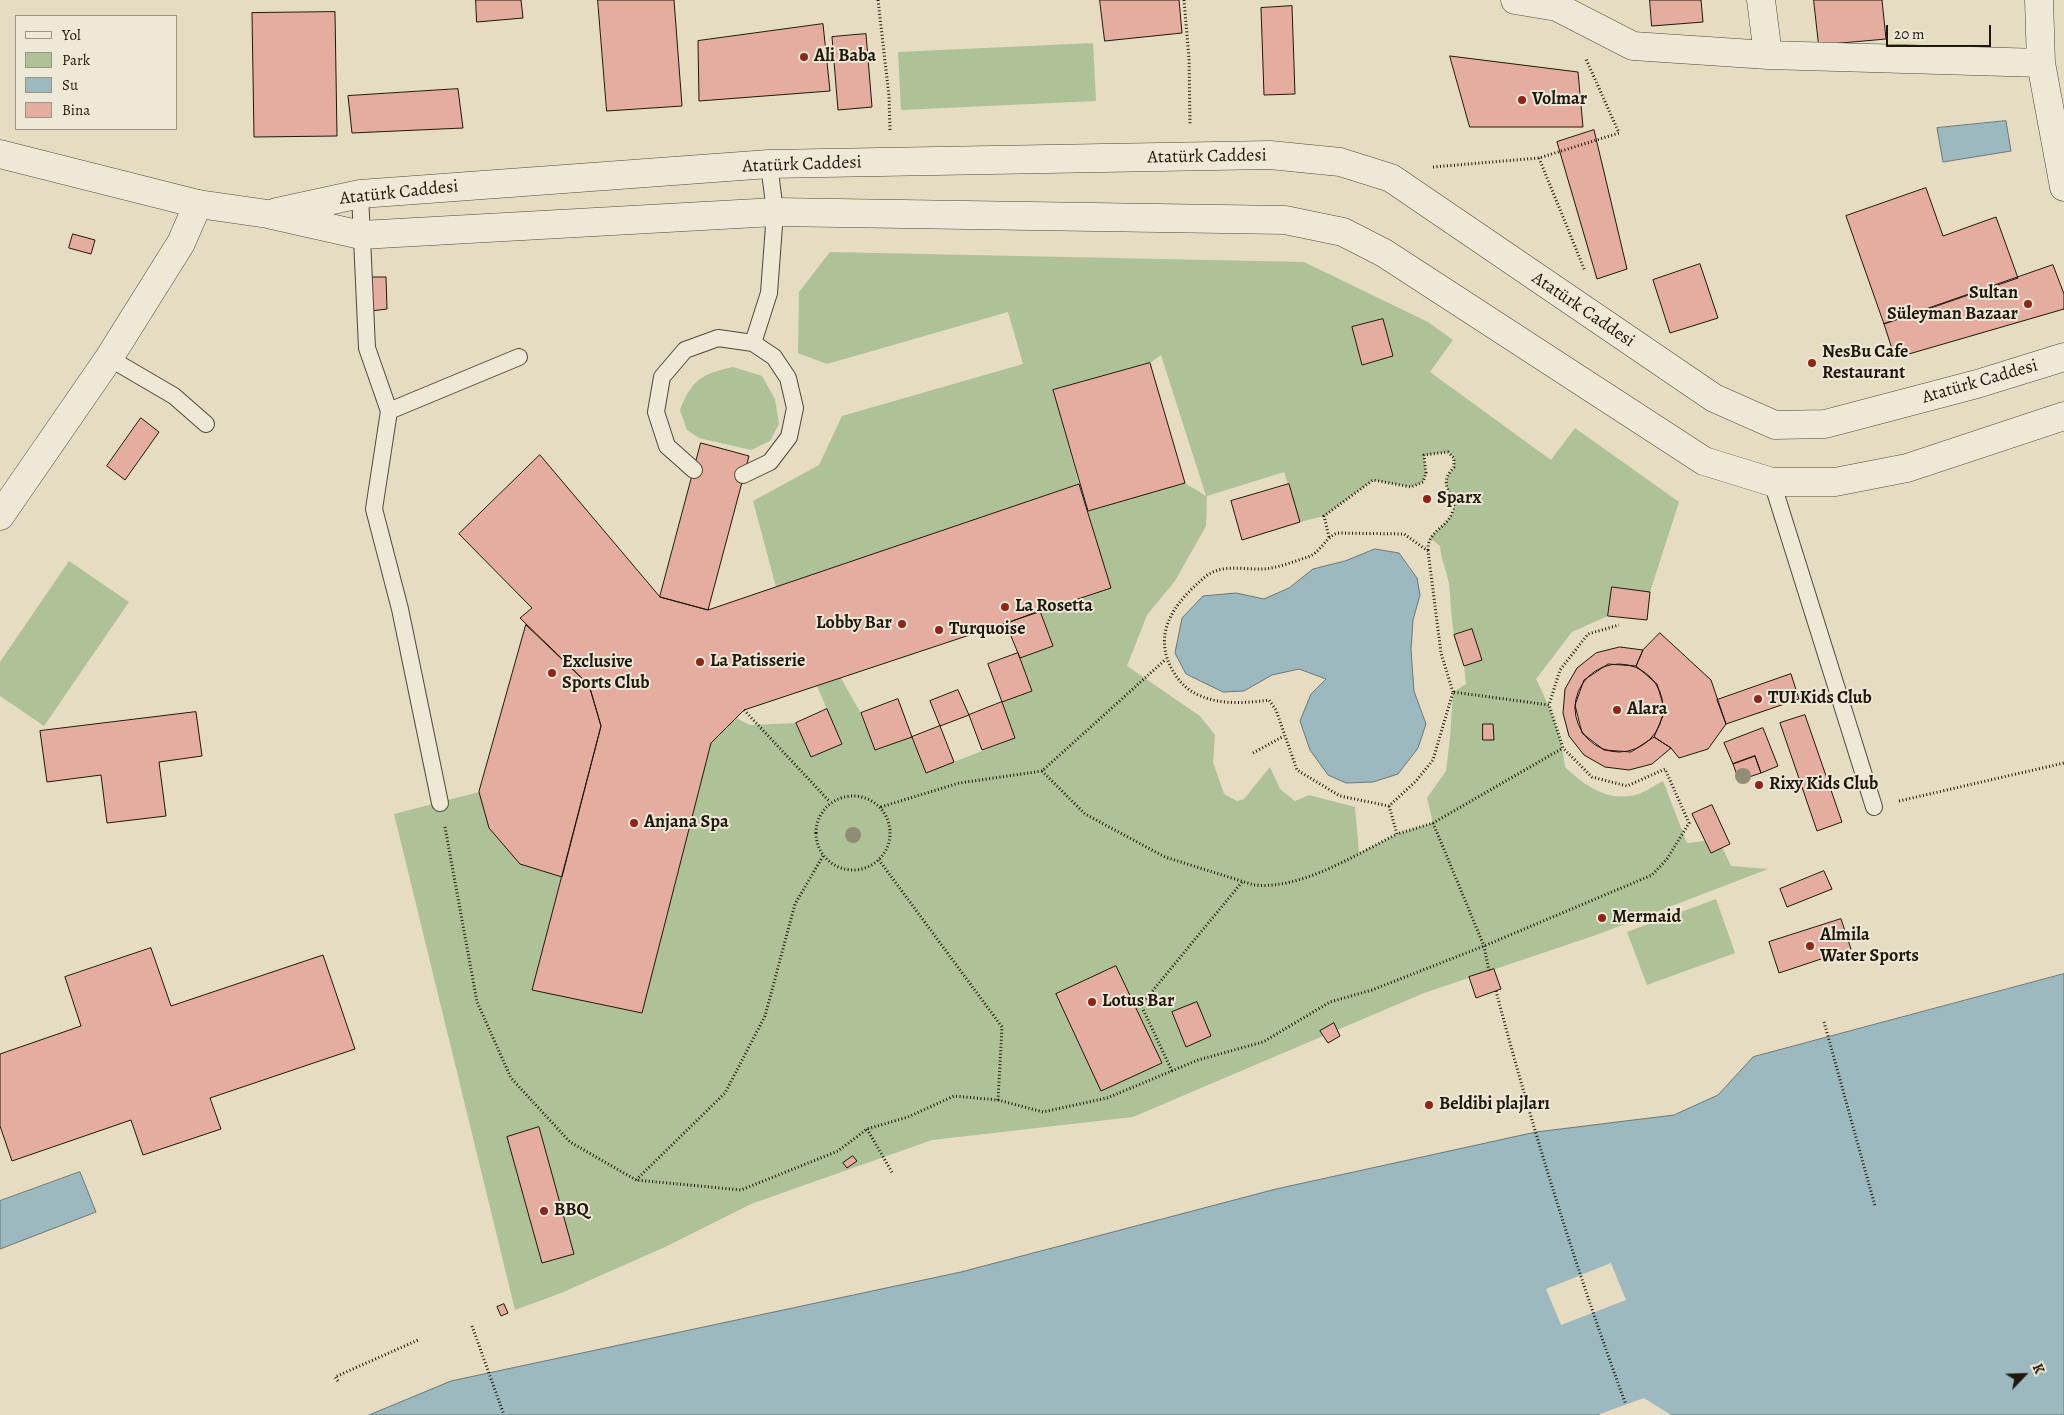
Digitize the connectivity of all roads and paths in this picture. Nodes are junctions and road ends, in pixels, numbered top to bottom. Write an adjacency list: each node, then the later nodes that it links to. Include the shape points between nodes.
1 (878, 0): 11 (path)
2 (1184, 0): 10 (path)
3 (1515, 0): 7 (street, via 1557,7 1633,46)
4 (1761, 0): 7 (street)
5 (2039, 0): 8 (street)
6 (1584, 54): 13 (path, via 1619,133)
7 (1768, 56): 8 (street)
8 (2041, 63): 9 (street)
9 (2056, 98): 16 (street)
10 (1190, 127)
11 (890, 130)
12 (0, 154): 18 (street, Atatürk Caddesi)
13 (1539, 158): 15 (path); 22 (path)
14 (769, 164): 17 (street, Atatürk Caddesi); 19 (lane); 25 (street, Atatürk Caddesi, via 1270,155 1340,162 1391,178 1714,398 1775,425 1826,424 1978,384)
15 (1424, 168)
16 (2064, 187)
17 (360, 194): 20 (street, Atatürk Caddesi); 21 (lane)
18 (198, 204): 20 (street, Atatürk Caddesi); 26 (street, via 181,243)
19 (775, 212): 21 (street, Atatürk Caddesi); 23 (lane, via 769,294); 32 (street, Atatürk Caddesi, via 1285,220 1343,232 1384,253 1704,461)
20 (268, 214): 21 (street, Atatürk Caddesi)
21 (361, 235): 27 (lane, via 367,348)
22 (1586, 272)
23 (753, 343): 30 (lane, via 718,338 685,350 662,377 656,412 667,446); 31 (lane, via 774,357 788,378 795,408 788,437 770,462)
24 (519, 357): 27 (lane)
25 (2064, 357)
26 (110, 358): 29 (lane, via 174,396); 33 (street)
27 (389, 411): 47 (lane, via 374,509 400,609)
28 (2064, 416): 32 (street, Atatürk Caddesi, via 1907,468 1834,482)
29 (206, 424)
30 (694, 470)
31 (743, 476)
32 (1772, 482): 50 (lane)
33 (0, 516)
34 (1329, 537): 35 (path, via 1337,533 1358,532 1404,534); 35 (path, via 1324,516 1373,480 1411,487 1423,482 1426,473 1424,455 1448,452 1454,458 1446,486 1454,504 1452,514 1430,538); 37 (path, via 1312,556 1265,569 1228,568 1206,575 1176,606 1163,637)
35 (1428, 551): 38 (path, via 1441,653)
36 (1620, 625): 39 (path, via 1588,634 1560,670)
37 (1166, 660): 41 (path, via 1180,684 1201,696 1229,702 1269,700 1276,710); 45 (path)
38 (1453, 692): 39 (path); 48 (path, via 1432,760 1416,781)
39 (1549, 706): 42 (path)
40 (744, 710): 46 (path)
41 (1284, 736): 43 (path); 48 (path, via 1297,770 1340,796)
42 (1563, 748): 51 (path); 56 (path, via 1592,777 1627,786 1665,768 1689,823 1667,859 1652,875)
43 (1253, 753)
44 (2064, 763): 50 (path)
45 (1042, 771): 49 (path, via 959,783); 55 (path, via 1085,814 1165,857)
46 (830, 802): 49 (path, via 857,794); 53 (path, via 817,818 815,838)
47 (440, 803): 64 (path, via 477,1002 511,1078 570,1142)
48 (1389, 806): 52 (path)
49 (881, 807): 54 (path, via 888,820 890,834 887,848)
50 (1874, 807)
51 (1433, 824): 52 (path); 56 (path)
52 (1397, 834): 55 (path, via 1298,881 1269,887)
53 (823, 856): 54 (path, via 840,868 860,870); 64 (path, via 795,904 765,1016 725,1093)
54 (879, 860): 61 (path, via 1002,1027)
55 (1242, 882): 60 (path, via 1141,1005)
56 (1484, 946): 57 (path); 60 (path, via 1372,990 1330,1002 1263,1042)
57 (1489, 971)
58 (1496, 991): 69 (path, via 1580,1276)
59 (1824, 1022): 65 (path)
60 (1172, 1070): 61 (path, via 1107,1098 1043,1112)
61 (998, 1100): 62 (path, via 954,1096 908,1117)
62 (867, 1129): 63 (path); 64 (path, via 838,1152 741,1190)
63 (892, 1174)
64 (636, 1180)
65 (1875, 1206)
66 (472, 1326): 70 (path)
67 (418, 1340): 68 (path, via 334,1376)
68 (338, 1381)
69 (1626, 1405)
70 (504, 1415)

